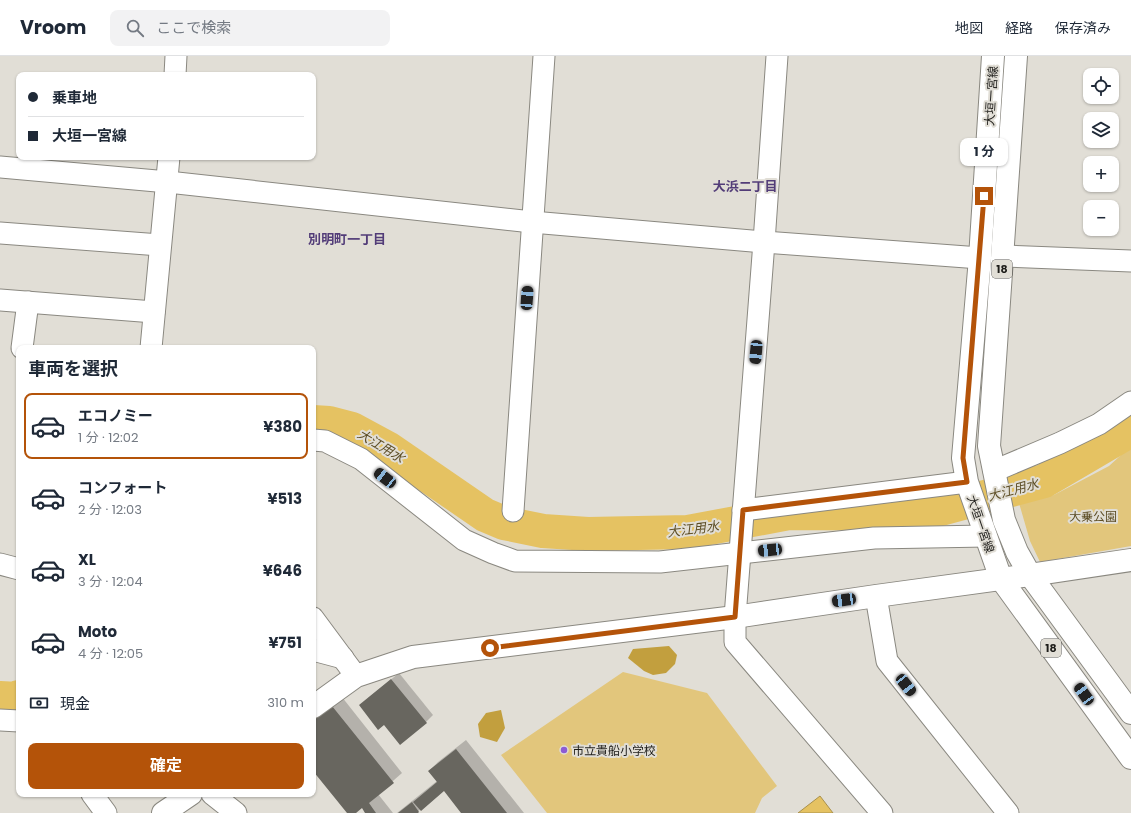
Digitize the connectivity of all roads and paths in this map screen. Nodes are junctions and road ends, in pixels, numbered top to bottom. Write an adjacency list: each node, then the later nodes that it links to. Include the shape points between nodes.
1 (176, 56): 6 (street)
2 (544, 56): 10 (street)
3 (777, 56): 12 (street)
4 (993, 56): 15 (main road, 大垣一宮線 / 18)
5 (1016, 56): 14 (main road, 大垣一宮線 / 18)
6 (175, 72)
7 (170, 160): 9 (street)
8 (0, 167): 9 (street)
9 (168, 182): 10 (street); 13 (street)
10 (532, 222): 12 (street); 26 (street)
11 (0, 233): 13 (street)
12 (764, 242): 15 (street); 27 (street)
13 (160, 245): 19 (street)
14 (1003, 256): 16 (street); 24 (main road, 大垣一宮線 / 18, via 989,446)
15 (980, 258): 25 (main road, 大垣一宮線 / 18, via 963,458)
16 (1131, 261)
17 (0, 300): 18 (street)
18 (28, 302): 19 (street); 20 (street)
19 (154, 312): 21 (street)
20 (22, 345)
21 (151, 345)
22 (1131, 402): 24 (street, via 1099,424)
23 (316, 440): 29 (street, via 325,441 361,459 464,540 515,561 660,562)
24 (995, 476): 33 (main road, 大垣一宮線 / 18, via 1004,520 1016,552)
25 (968, 486): 27 (street); 28 (main road, 大垣一宮線 / 18)
26 (513, 511)
27 (743, 513): 29 (street)
28 (985, 534): 29 (street, via 874,538); 34 (main road, 大垣一宮線 / 18)
29 (740, 551): 36 (street)
30 (1131, 560): 33 (main road)
31 (0, 564): 32 (street)
32 (16, 568)
33 (1030, 575): 34 (main road); 42 (main road, 大垣一宮線 / 18)
34 (1001, 579): 35 (main road); 45 (main road, 大垣一宮線 / 18)
35 (876, 596): 36 (main road); 53 (street, via 887,661)
36 (735, 617): 40 (main road, via 413,657); 52 (street, via 735,642)
37 (316, 622): 39 (street)
38 (316, 651): 39 (street)
39 (343, 658): 40 (street)
40 (356, 676): 41 (main road)
41 (316, 705)
42 (1131, 713)
43 (0, 720): 44 (street)
44 (16, 721)
45 (1131, 758)
46 (94, 797): 49 (street)
47 (187, 797): 50 (main road)
48 (216, 797): 51 (street)
49 (106, 813)
50 (163, 813)
51 (236, 813)
52 (882, 813)
53 (1008, 813)

